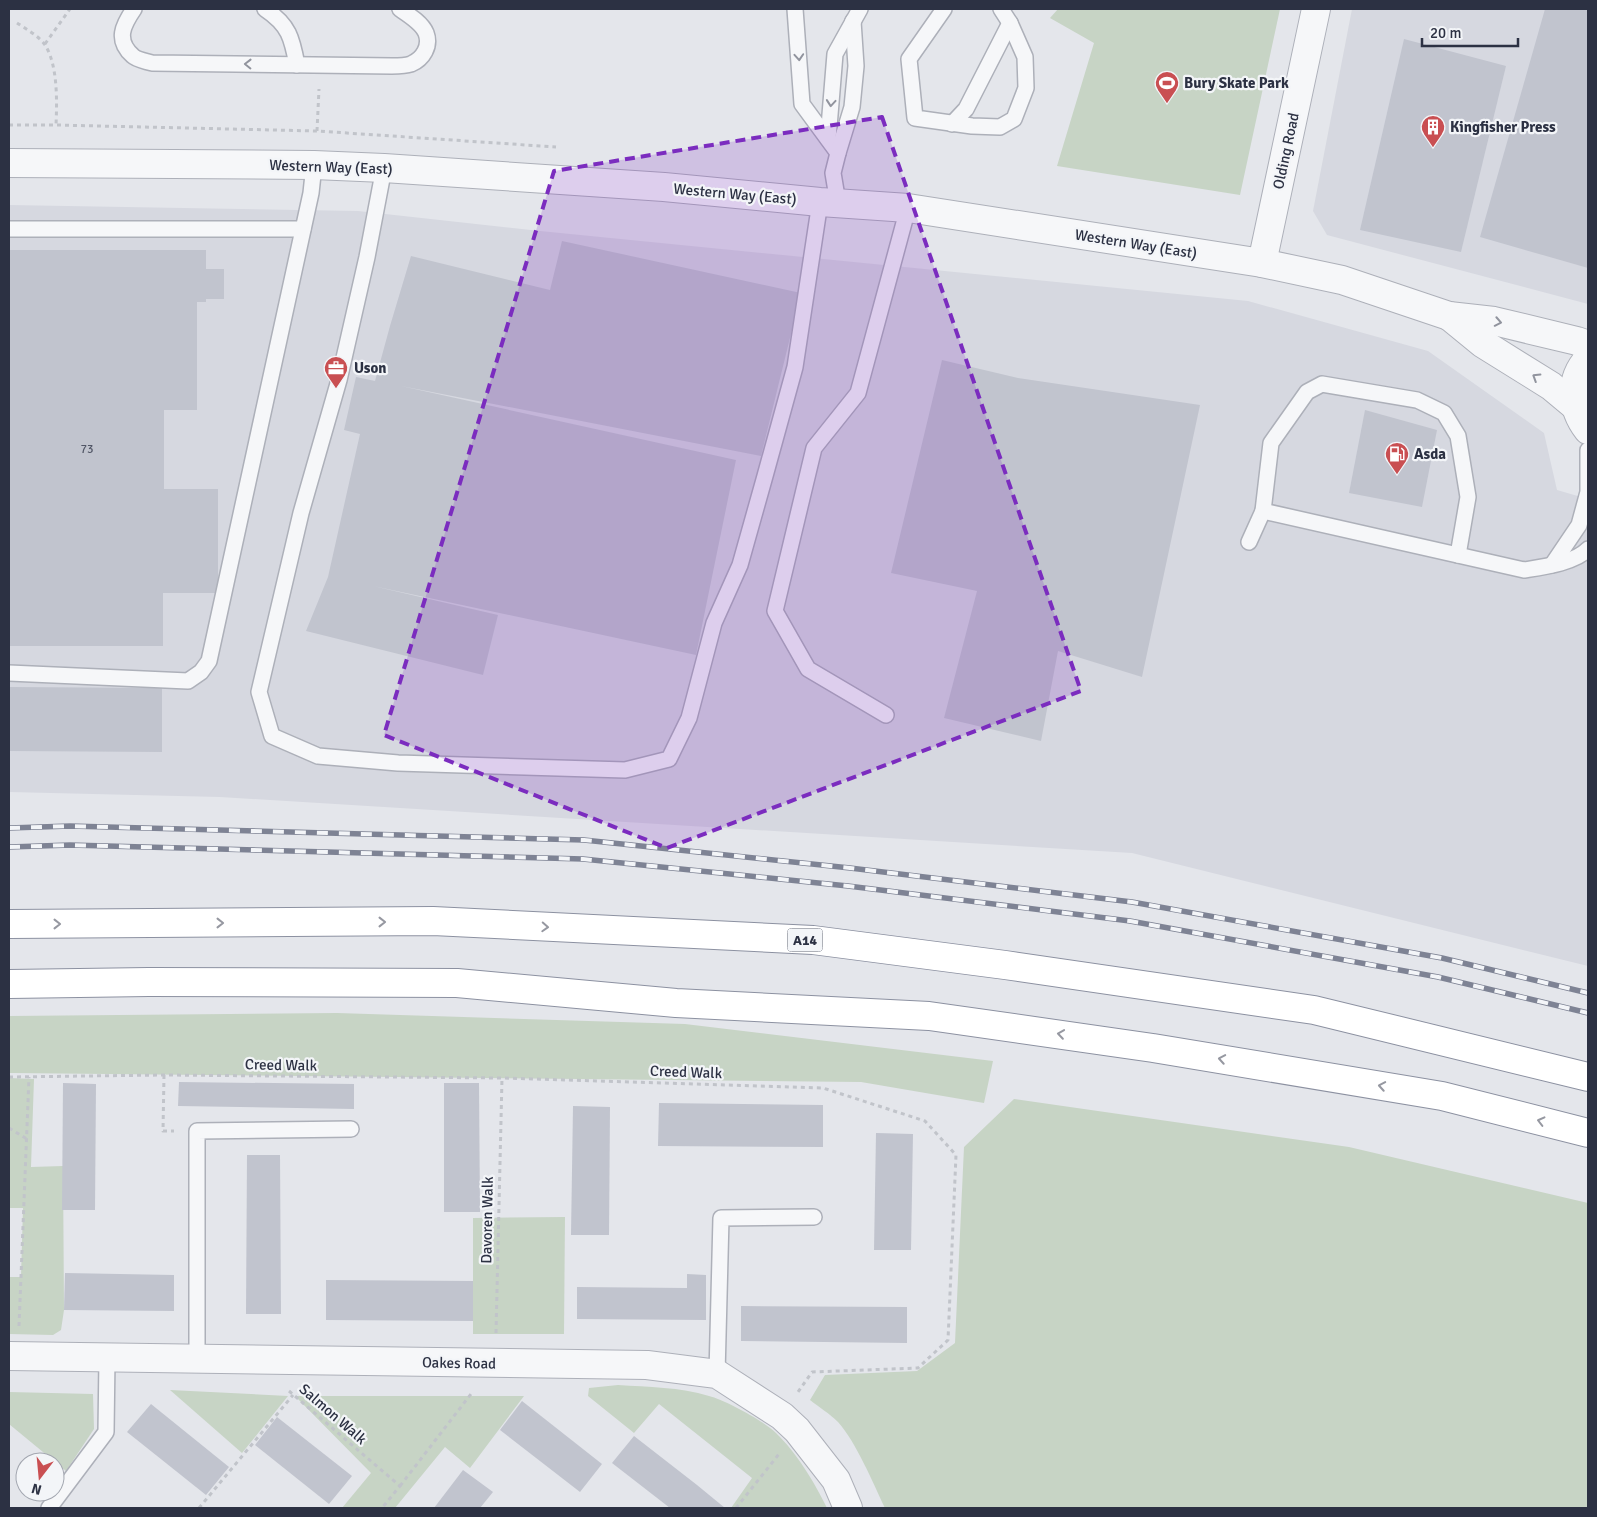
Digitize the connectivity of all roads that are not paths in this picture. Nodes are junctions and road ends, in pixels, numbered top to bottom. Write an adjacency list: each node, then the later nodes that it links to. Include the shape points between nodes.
1 (134, 9): 10 (lane, one-way to 1, via 152,63 134,56 124,44 121,34)
2 (265, 9): 10 (lane, via 277,17 291,37)
3 (400, 9): 10 (lane, via 416,20 426,33 427,46 423,57 410,65)
4 (795, 9): 12 (lane, one-way to 12, via 802,104)
5 (944, 9): 11 (lane, via 909,59 915,118)
6 (1001, 9): 9 (lane)
7 (1316, 9): 21 (street, Olding Road)
8 (857, 14): 12 (lane, one-way to 12, via 835,54); 13 (lane, via 852,107)
9 (1010, 23): 11 (lane, via 966,109); 11 (lane, via 1025,57 1026,88 1014,119 1000,127)
10 (297, 65)
11 (952, 124)
12 (828, 139): 13 (lane)
13 (838, 152): 17 (lane)
14 (9, 163): 15 (street, Western Way (East))
15 (314, 165): 16 (street, Western Way (East)); 20 (lane)
16 (384, 168): 17 (street, Western Way (East)); 17 (lane, via 340,380 301,513 259,692 272,736 318,756 625,770 669,759 689,718 714,623 740,565 795,367)
17 (829, 203): 18 (street, Western Way (East))
18 (908, 208): 21 (street, Western Way (East)); 34 (lane, via 858,393 814,448 775,612 808,668)
19 (9, 228): 20 (lane)
20 (304, 229): 33 (lane, via 209,661 202,672 188,681)
21 (1262, 263): 22 (street, Western Way (East), via 1342,280)
22 (1450, 316): 23 (street, Western Way (East), one-way to 23, via 1494,321); 25 (street, Western Way (East), one-way to 22, via 1551,386 1482,343)
23 (1588, 345)
24 (1588, 359): 25 (street, via 1578,375 1574,390)
25 (1575, 406): 26 (street)
26 (1588, 430)
27 (1588, 450): 32 (lane, via 1588,492 1579,525)
28 (1263, 511): 29 (lane); 31 (lane); 31 (lane, via 1271,443 1306,392 1322,384 1417,400 1444,413 1458,436 1468,496)
29 (1249, 542)
30 (1588, 549): 32 (lane, via 1583,555)
31 (1458, 555): 32 (lane, via 1524,570)
32 (1552, 565)
33 (9, 673)
34 (886, 716)
35 (9, 924): 37 (highway, A14, one-way to 37, via 433,921 813,940 1314,1010)
36 (9, 984): 39 (highway, one-way to 36, via 1442,1096 1153,1048 929,1016 676,1003 457,983)
37 (1588, 1077)
38 (351, 1129): 43 (lane, via 197,1131)
39 (1588, 1133)
40 (814, 1217): 44 (lane, via 721,1218)
41 (14, 1357): 42 (street, Oakes Road)
42 (107, 1358): 43 (street, Oakes Road); 45 (lane, via 106,1432)
43 (197, 1359): 44 (street, Oakes Road, via 647,1365)
44 (718, 1374): 46 (street, Oakes Road, via 789,1423 836,1480)
45 (49, 1508)
46 (848, 1508)

